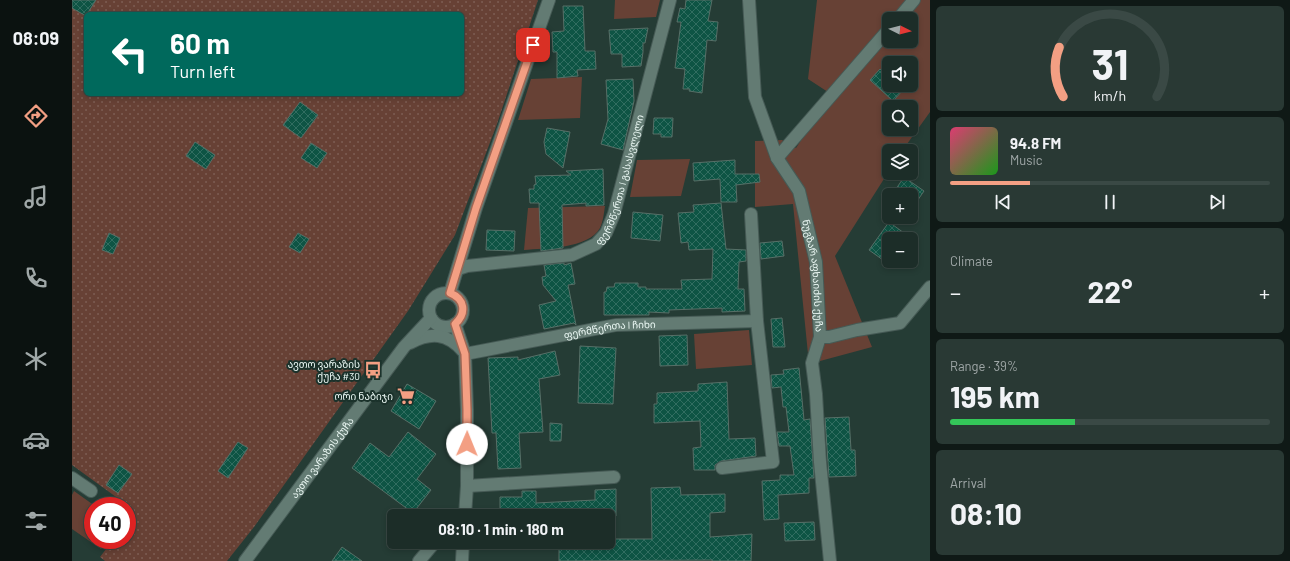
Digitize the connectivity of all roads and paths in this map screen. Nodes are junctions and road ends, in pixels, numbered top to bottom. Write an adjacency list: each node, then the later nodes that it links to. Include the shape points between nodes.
1 (549, 0): 9 (street, via 476,208)
2 (670, 0): 9 (street, ფერმწერთა I გასასვლელი, via 614,214 606,233 596,244 572,255)
3 (749, 0): 7 (street, ნუგზარ აფხაიძის ქუჩა, via 755,97)
4 (914, 0): 5 (street)
5 (904, 12)
6 (882, 37): 7 (street)
7 (777, 158): 15 (street, ნუგზარ აფხაიძის ქუჩა, via 799,192 815,255)
8 (751, 214): 13 (street)
9 (458, 269): 11 (street)
10 (930, 287): 15 (street, via 900,323)
11 (450, 293): 12 (street, via 436,296 432,301 429,312); 14 (street, via 459,299 463,309)
12 (431, 318): 14 (street, via 440,326 450,327); 16 (street, ავთო ვარაზის ქუჩა)
13 (757, 321): 17 (street, ფერმწერთა I ჩიხი, via 616,325); 18 (street, via 773,462)
14 (455, 324): 17 (street)
15 (820, 337): 29 (street, ნუგზარ აფხაიძის ქუჩა, via 812,363)
16 (404, 347): 17 (street, via 420,338 440,336 450,339); 26 (street, ავთო ვარაზის ქუჩა)
17 (465, 354): 21 (street)
18 (722, 468)
19 (614, 477): 21 (street)
20 (72, 478): 22 (street)
21 (466, 486): 23 (street)
22 (91, 491)
23 (465, 509)
24 (430, 549): 27 (street)
25 (463, 549): 28 (street)
26 (244, 561)
27 (419, 561)
28 (462, 561)
29 (830, 561)

